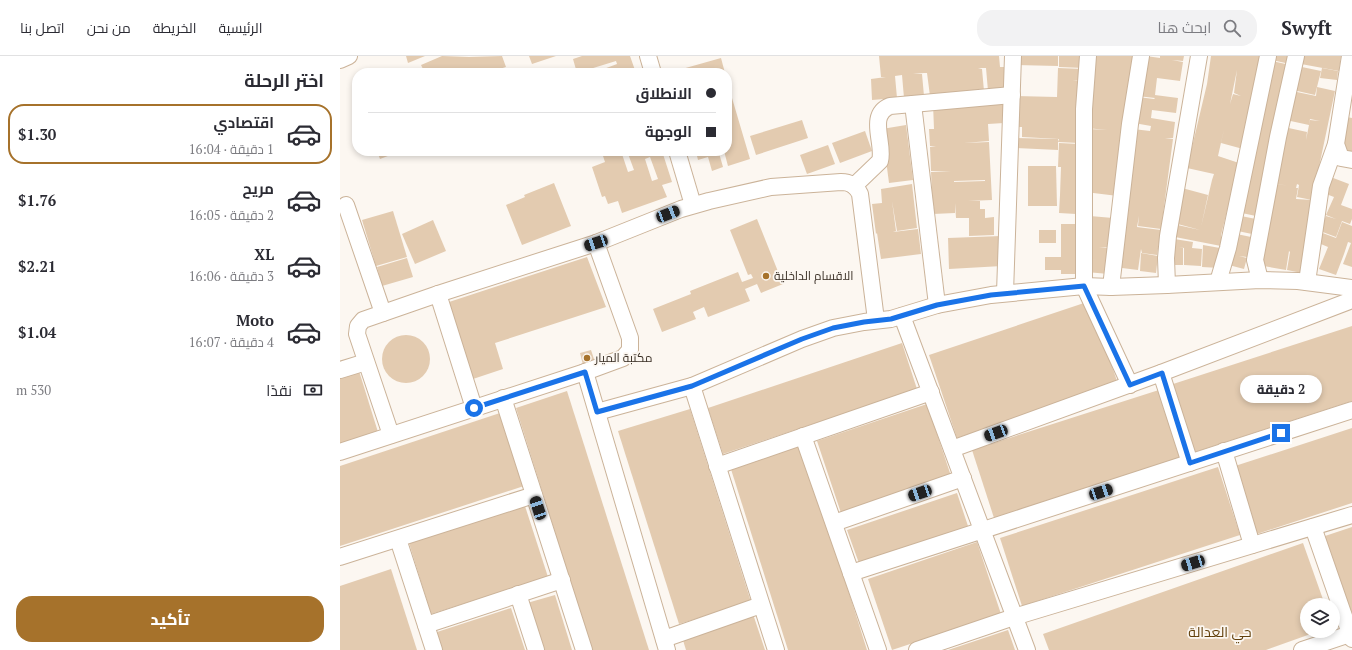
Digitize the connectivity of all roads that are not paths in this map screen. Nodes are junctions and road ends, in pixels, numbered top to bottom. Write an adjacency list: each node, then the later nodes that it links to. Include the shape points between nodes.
1 (349, 56): 10 (street)
2 (648, 56): 11 (street)
3 (1013, 56): 12 (street)
4 (1088, 56): 25 (street, via 1084,108)
5 (1141, 56): 26 (street, via 1130,124)
6 (1199, 56): 24 (street, via 1168,236)
7 (1268, 56): 22 (street, via 1228,248)
8 (1296, 56): 21 (street, via 1255,260)
9 (1350, 56): 14 (street)
10 (340, 60)
11 (652, 68)
12 (1012, 95): 13 (street); 28 (street)
13 (913, 104): 17 (street, via 890,106 881,112 878,122 880,161); 31 (street)
14 (1336, 144): 16 (street, via 1341,158); 23 (street, via 1321,186)
15 (679, 156): 19 (street)
16 (1352, 160)
17 (854, 186): 19 (street, via 842,182 787,185 756,189); 34 (street, via 860,194)
18 (346, 205): 32 (street)
19 (694, 205): 20 (street)
20 (596, 243): 29 (street); 37 (street, via 630,338 630,350 623,358)
21 (1260, 280): 22 (street); 23 (street)
22 (1218, 282): 24 (street)
23 (1307, 282): 27 (street)
24 (1167, 285): 26 (street)
25 (1084, 286): 26 (street); 28 (street); 39 (street)
26 (1111, 287)
27 (1352, 288)
28 (1006, 293): 31 (street)
29 (438, 294): 32 (street); 43 (street)
30 (1352, 300): 38 (street)
31 (937, 305): 33 (street)
32 (382, 313): 35 (street, via 363,320 358,326 357,334)
33 (902, 316): 34 (street); 41 (street)
34 (876, 320): 40 (street, via 817,334)
35 (366, 362): 36 (street); 46 (street)
36 (340, 370)
37 (585, 372): 42 (street); 45 (street)
38 (1162, 373): 39 (street); 51 (street)
39 (1130, 385): 48 (street)
40 (692, 386): 45 (street); 52 (street)
41 (931, 392): 47 (street); 48 (street)
42 (503, 398): 43 (street); 54 (street)
43 (474, 408): 46 (street)
44 (1352, 410): 50 (street)
45 (597, 412): 69 (street)
46 (391, 436): 49 (street)
47 (803, 436): 52 (street); 56 (street)
48 (952, 449): 53 (street)
49 (340, 452)
50 (1224, 452): 51 (street); 60 (street)
51 (1190, 463): 58 (street)
52 (717, 466): 65 (street)
53 (962, 478): 56 (street); 58 (street)
54 (534, 495): 59 (street); 63 (street)
55 (1352, 515): 57 (street)
56 (834, 523): 62 (street)
57 (1313, 527): 60 (street); 68 (street)
58 (982, 531): 62 (street); 66 (street)
59 (398, 539): 61 (street); 67 (street)
60 (1252, 545): 66 (street)
61 (340, 557)
62 (851, 573): 74 (street)
63 (562, 580): 64 (street); 72 (street)
64 (518, 594): 67 (street); 71 (street)
65 (761, 605): 69 (street); 73 (street)
66 (1014, 617): 75 (street); 76 (street)
67 (426, 625): 70 (street)
68 (1351, 636): 77 (street)
69 (665, 645)
70 (434, 650)
71 (536, 650)
72 (584, 650)
73 (776, 650)
74 (878, 650)
75 (916, 650)
76 (1027, 650)
77 (1302, 650)

